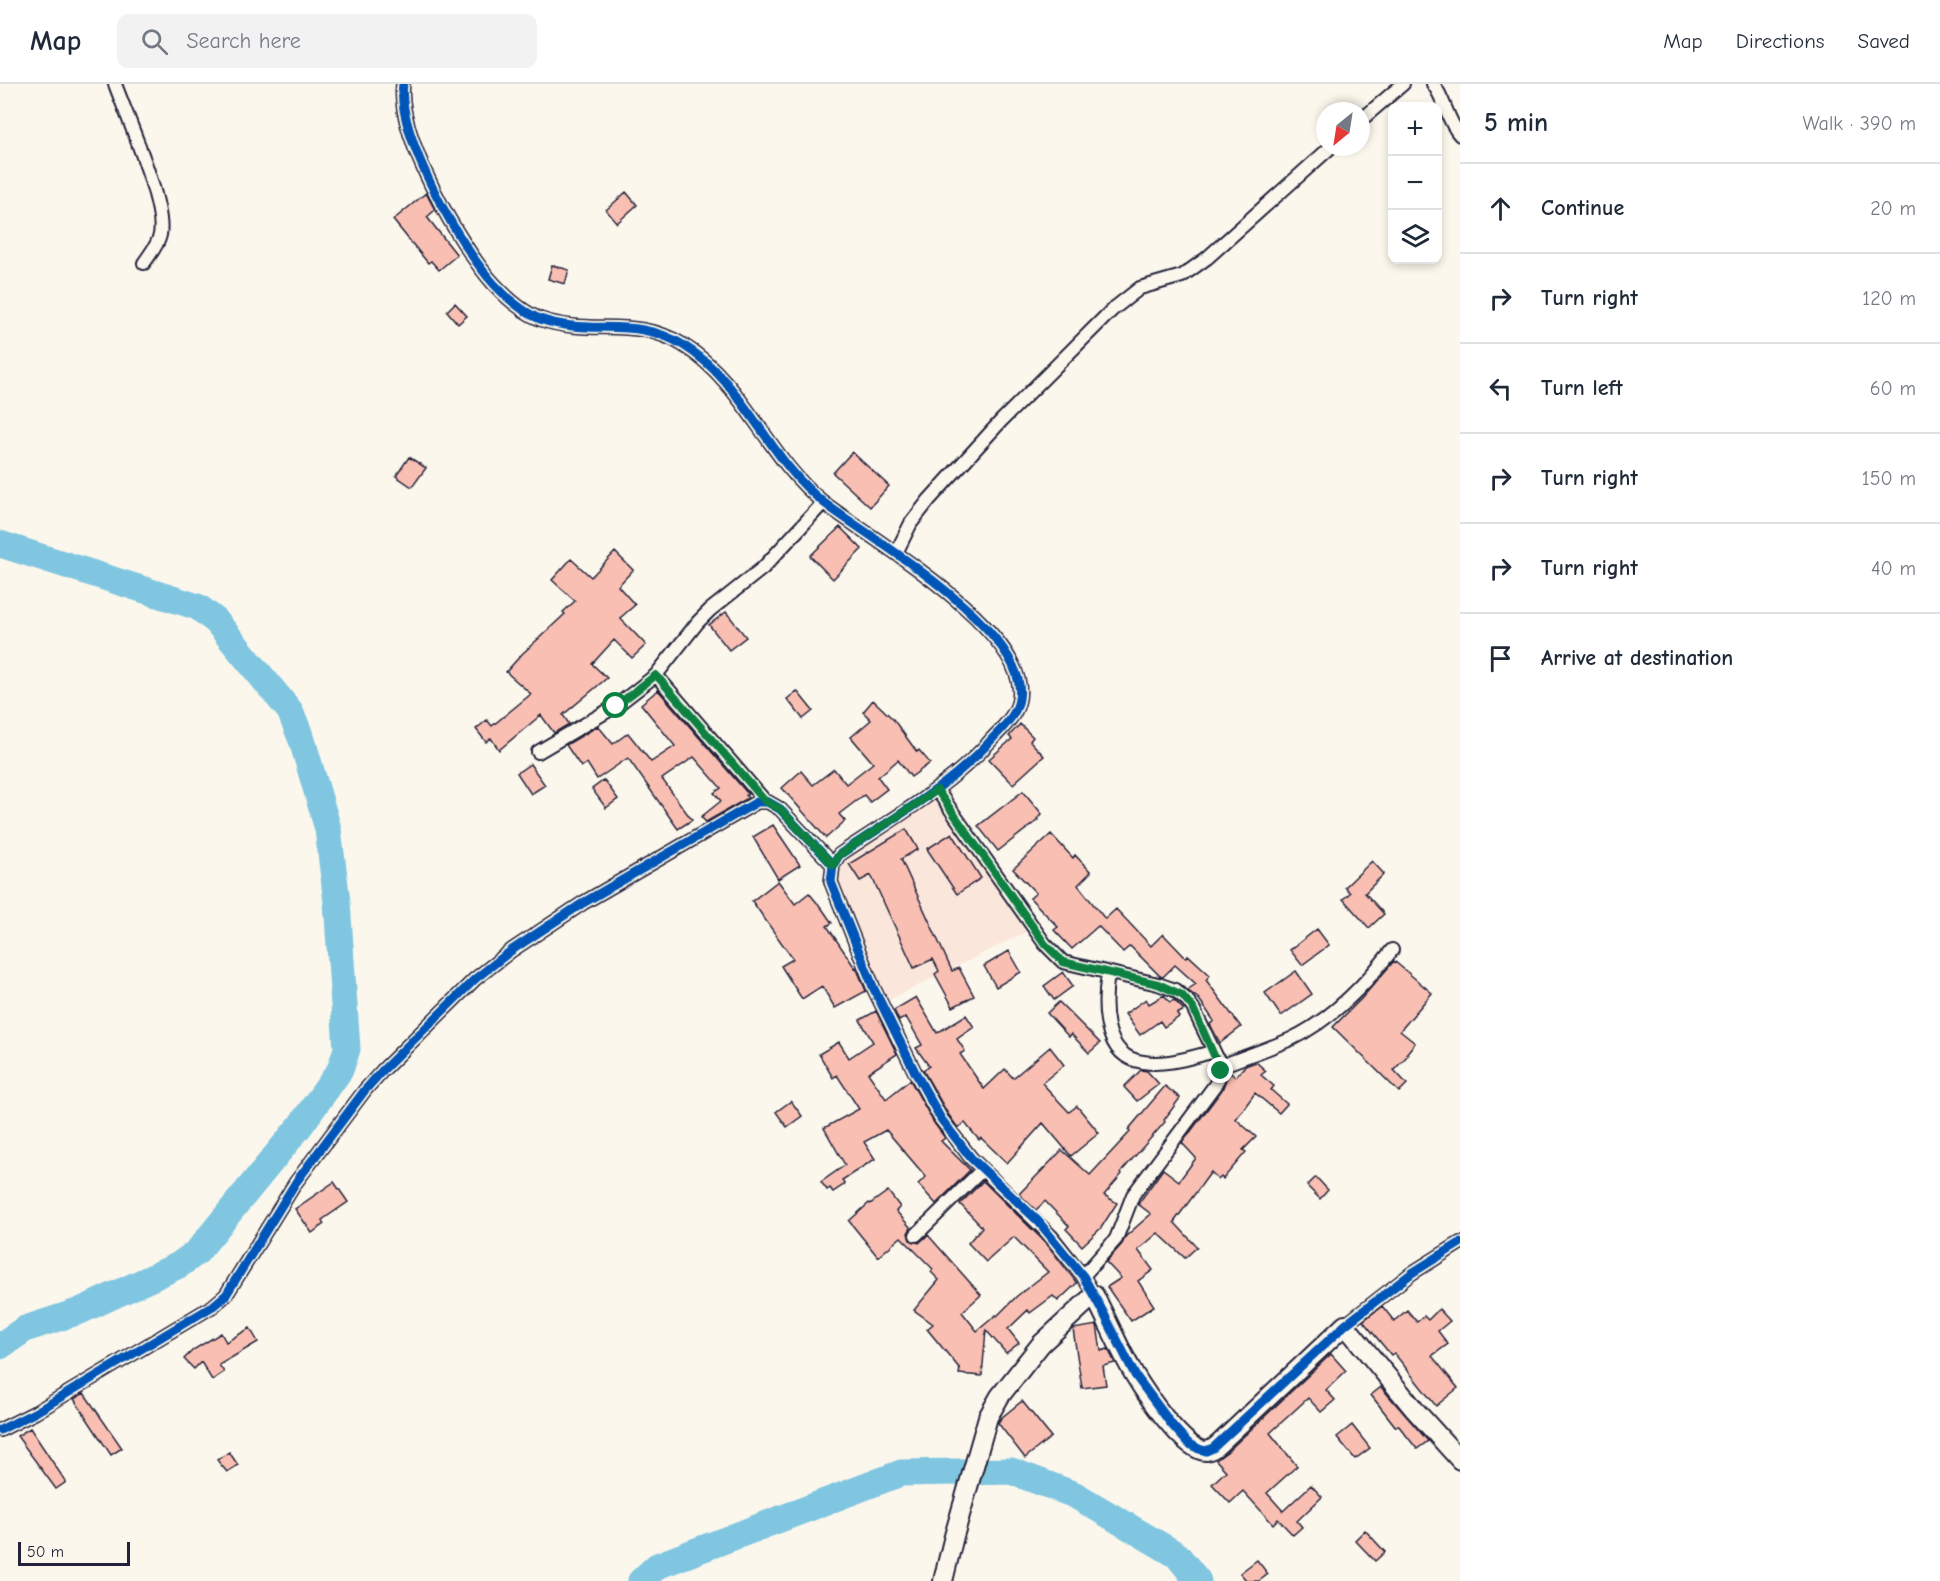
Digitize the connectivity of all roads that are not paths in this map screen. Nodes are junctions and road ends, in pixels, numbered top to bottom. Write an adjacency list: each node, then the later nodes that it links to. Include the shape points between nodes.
1 (115, 84): 8 (street, via 148,172 161,221 159,240)
2 (403, 84): 9 (street, via 404,117 414,147 465,244 500,290 538,318 565,326 642,328 684,345 721,377 792,473)
3 (1403, 84): 5 (street)
4 (1433, 84): 6 (street)
5 (1370, 112)
6 (1460, 135)
7 (1321, 156): 10 (street, via 1207,258 1182,276 1140,288 1112,310 929,500 911,523)
8 (144, 263)
9 (823, 502): 10 (street); 11 (street, via 763,568 704,616)
10 (896, 553): 13 (street, via 978,620 1004,649 1019,679 1021,695 1016,711 976,757)
11 (656, 675): 12 (street, via 616,706); 14 (street)
12 (538, 752)
13 (937, 790): 15 (street, via 839,855); 17 (street, via 1055,956 1063,962)
14 (765, 801): 15 (street, via 780,809); 26 (street, via 753,804 584,903 488,969 365,1090 296,1182 226,1295 36,1412)
15 (833, 865): 20 (street, via 833,890 874,989 915,1072 956,1139)
16 (1392, 950): 19 (street, via 1349,998 1311,1028)
17 (1108, 974): 18 (street, via 1158,984 1182,995 1193,1008); 18 (street, via 1104,1008 1108,1029 1124,1053 1156,1063)
18 (1212, 1052): 19 (street)
19 (1221, 1066): 23 (street, via 1215,1085 1133,1195 1116,1239)
20 (983, 1169): 21 (street); 23 (street, via 1038,1221)
21 (916, 1234)
22 (1460, 1243): 25 (street, via 1412,1273)
23 (1083, 1276): 24 (street)
24 (1094, 1295): 25 (street, via 1149,1396 1188,1443 1206,1450 1214,1448 1242,1423); 28 (street, via 1041,1344 988,1417)
25 (1345, 1325): 27 (street)
26 (0, 1430)
27 (1460, 1460)
28 (943, 1581)

